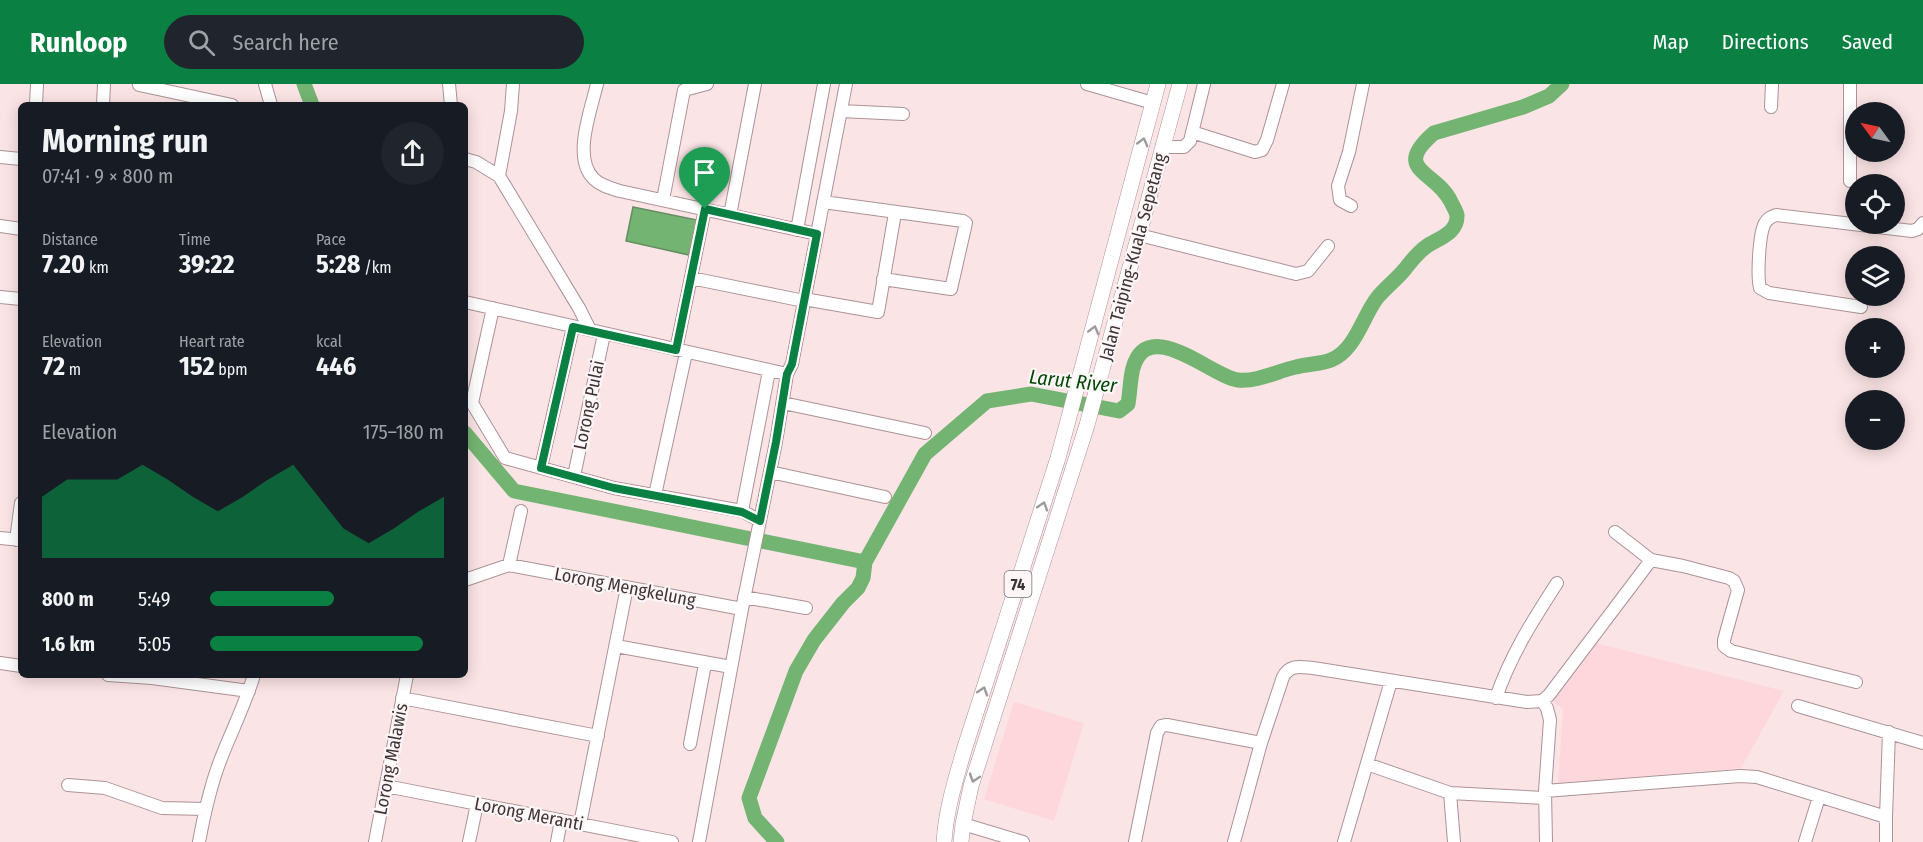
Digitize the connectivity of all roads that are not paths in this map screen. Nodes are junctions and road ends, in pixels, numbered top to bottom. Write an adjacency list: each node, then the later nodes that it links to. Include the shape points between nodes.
1 (37, 84): 22 (street)
2 (104, 84): 23 (street)
3 (266, 84): 25 (street)
4 (449, 84): 26 (street)
5 (513, 84): 37 (street)
6 (597, 84): 38 (street, via 585,134 587,168 604,186)
7 (707, 84): 38 (street, via 684,90)
8 (754, 84): 43 (street)
9 (824, 84): 47 (street)
10 (846, 84): 29 (street)
11 (1087, 84): 21 (street)
12 (1134, 84): 21 (street)
13 (1158, 84): 27 (main road, Jalan Taiping-Kuala Sepetang / 74)
14 (1180, 84): 32 (main road, Jalan Taiping-Kuala Sepetang / 74)
15 (1204, 84): 31 (street)
16 (1283, 84): 31 (street, via 1262,150 1255,152)
17 (1363, 84): 40 (street, via 1338,186 1340,200)
18 (1772, 84): 28 (street)
19 (1850, 84): 36 (street)
20 (139, 86): 24 (street)
21 (1130, 97): 27 (street)
22 (36, 102)
23 (104, 102)
24 (217, 102)
25 (270, 102)
26 (451, 102)
27 (1154, 103): 124 (main road, Jalan Taiping-Kuala Sepetang / 74, one-way to 27, via 959,769 1079,387)
28 (1771, 107)
29 (841, 111): 30 (street); 39 (street)
30 (903, 114)
31 (1192, 132): 32 (street, via 1184,147)
32 (1162, 147): 49 (main road, Jalan Taiping-Kuala Sepetang / 74)
33 (0, 157): 34 (street)
34 (18, 159)
35 (468, 160): 37 (street)
36 (1850, 174)
37 (499, 176): 60 (street)
38 (663, 200): 41 (street)
39 (823, 202): 42 (street); 48 (street)
40 (1351, 206)
41 (705, 209): 43 (street); 51 (street)
42 (895, 213): 52 (street); 52 (street, via 966,223 951,289)
43 (730, 215): 47 (street)
44 (1923, 223): 57 (street, via 1912,231 1776,215 1768,218 1763,226 1760,288 1768,293)
45 (0, 226): 46 (street)
46 (18, 229)
47 (797, 230): 48 (street)
48 (817, 234): 55 (street)
49 (1139, 235): 50 (street, via 1296,274 1308,271); 116 (main road, Jalan Taiping-Kuala Sepetang / 74, one-way to 116, via 1087,425)
50 (1328, 246)
51 (691, 278): 55 (street); 62 (street)
52 (883, 279): 55 (street, via 878,312)
53 (0, 297): 54 (street)
54 (18, 299)
55 (804, 300): 64 (street)
56 (468, 303): 58 (street)
57 (1861, 307)
58 (493, 308): 59 (street); 67 (street, via 472,403 505,458)
59 (573, 327): 60 (street); 67 (street)
60 (590, 330): 61 (street)
61 (603, 334): 62 (street); 69 (street, Lorong Pulai)
62 (681, 351): 63 (street); 70 (street)
63 (770, 370): 64 (street); 73 (street)
64 (787, 374): 65 (street)
65 (783, 403): 66 (street); 68 (street)
66 (925, 433)
67 (541, 468): 69 (street)
68 (770, 472): 71 (street); 74 (street)
69 (574, 476): 70 (street)
70 (655, 495): 73 (street)
71 (885, 497)
72 (521, 511): 79 (street)
73 (742, 512): 74 (street)
74 (759, 525): 83 (street)
75 (1615, 532): 78 (street)
76 (0, 538): 77 (street)
77 (18, 540)
78 (1651, 560): 94 (street, via 1734,581 1738,590 1724,640 1724,646 1731,651); 98 (street)
79 (508, 565): 80 (street); 82 (street, Lorong Mengkelung)
80 (468, 579)
81 (1557, 583): 97 (street, via 1505,670)
82 (627, 587): 83 (street, Lorong Mengkelung); 85 (street)
83 (743, 603): 84 (street, Lorong Mengkelung); 89 (street)
84 (806, 608)
85 (616, 646): 87 (street); 101 (street)
86 (0, 663): 88 (street)
87 (705, 664): 89 (street); 104 (street)
88 (18, 666)
89 (731, 667): 123 (street)
90 (152, 678): 95 (street)
91 (253, 678): 95 (street)
92 (406, 678): 96 (street, Lorong Malawis)
93 (1391, 681): 97 (street); 102 (street, via 1293,667 1283,677); 105 (street)
94 (1856, 682)
95 (249, 691): 112 (street, via 219,763)
96 (402, 698): 101 (street); 107 (street, Lorong Malawis)
97 (1496, 698): 98 (street)
98 (1542, 701): 109 (street, via 1550,720)
99 (1798, 706): 100 (street)
100 (1889, 732): 103 (street); 113 (street)
101 (598, 736): 115 (street)
102 (1261, 743): 127 (street, via 1161,726); 128 (street)
103 (1923, 743)
104 (690, 744)
105 (1367, 764): 108 (street); 129 (street)
106 (68, 786): 112 (street, via 105,788 162,808)
107 (386, 786): 111 (street, Lorong Meranti); 119 (street, Lorong Malawis)
108 (1450, 793): 109 (street); 130 (street)
109 (1545, 794): 110 (street, via 1740,776 1771,781); 131 (street)
110 (1819, 797): 113 (street); 132 (street)
111 (477, 804): 114 (street, Lorong Meranti); 120 (street)
112 (206, 809): 118 (street)
113 (1886, 817): 133 (street)
114 (561, 820): 115 (street, Lorong Meranti); 121 (street)
115 (580, 824): 122 (street, Lorong Meranti)
116 (963, 824): 117 (street); 125 (main road, Jalan Taiping-Kuala Sepetang / 74)
117 (988, 837): 126 (street)
118 (199, 842)
119 (375, 842)
120 (469, 842)
121 (557, 842)
122 (672, 842)
123 (699, 842)
124 (944, 842)
125 (961, 842)
126 (1023, 842)
127 (1135, 842)
128 (1234, 842)
129 (1344, 842)
130 (1454, 842)
131 (1546, 842)
132 (1805, 842)
133 (1886, 842)

